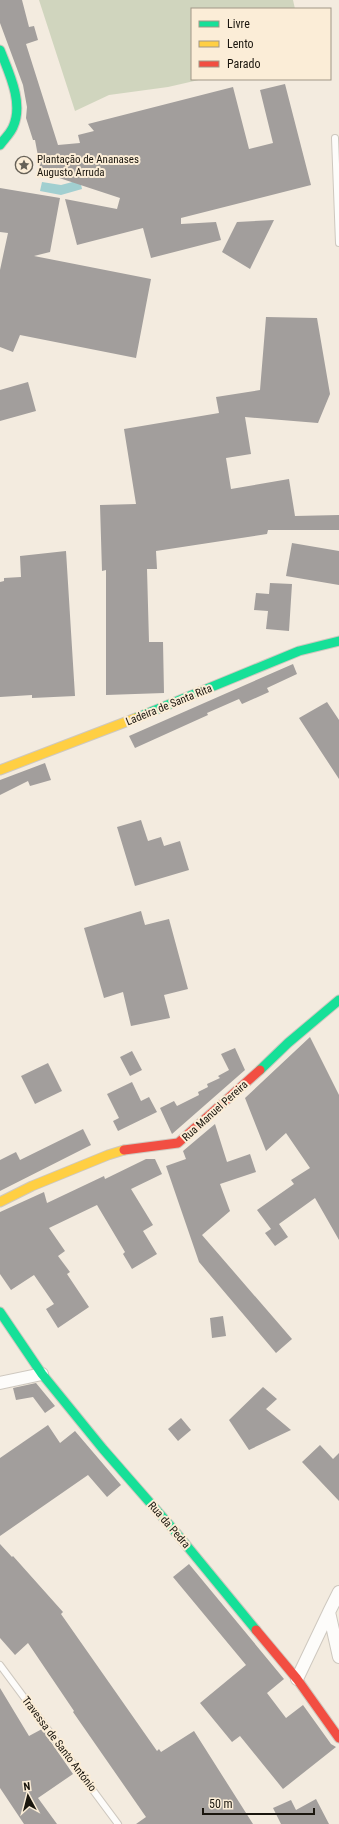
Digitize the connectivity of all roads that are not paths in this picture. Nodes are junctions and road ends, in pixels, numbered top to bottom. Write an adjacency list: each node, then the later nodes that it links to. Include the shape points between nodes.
1 (0, 50): 3 (street, via 15,95 17,110 13,127)
2 (335, 138): 4 (lane)
3 (0, 145)
4 (339, 243)
5 (339, 641): 6 (street, Ladeira de Santa Rita, via 299,651 179,701)
6 (0, 770)
7 (339, 1000): 8 (street, Rua Manuel Pereira, via 178,1143 120,1151 32,1186)
8 (0, 1202)
9 (0, 1312): 10 (street, Rua da Pedra)
10 (42, 1374): 11 (street); 16 (street, Rua da Pedra)
11 (0, 1383)
12 (339, 1592): 13 (street)
13 (329, 1612): 14 (street); 16 (street)
14 (339, 1657)
15 (0, 1666): 18 (lane, Travessa de Santo António)
16 (297, 1680): 17 (street, Rua da Pedra)
17 (339, 1738)
18 (118, 1824)

